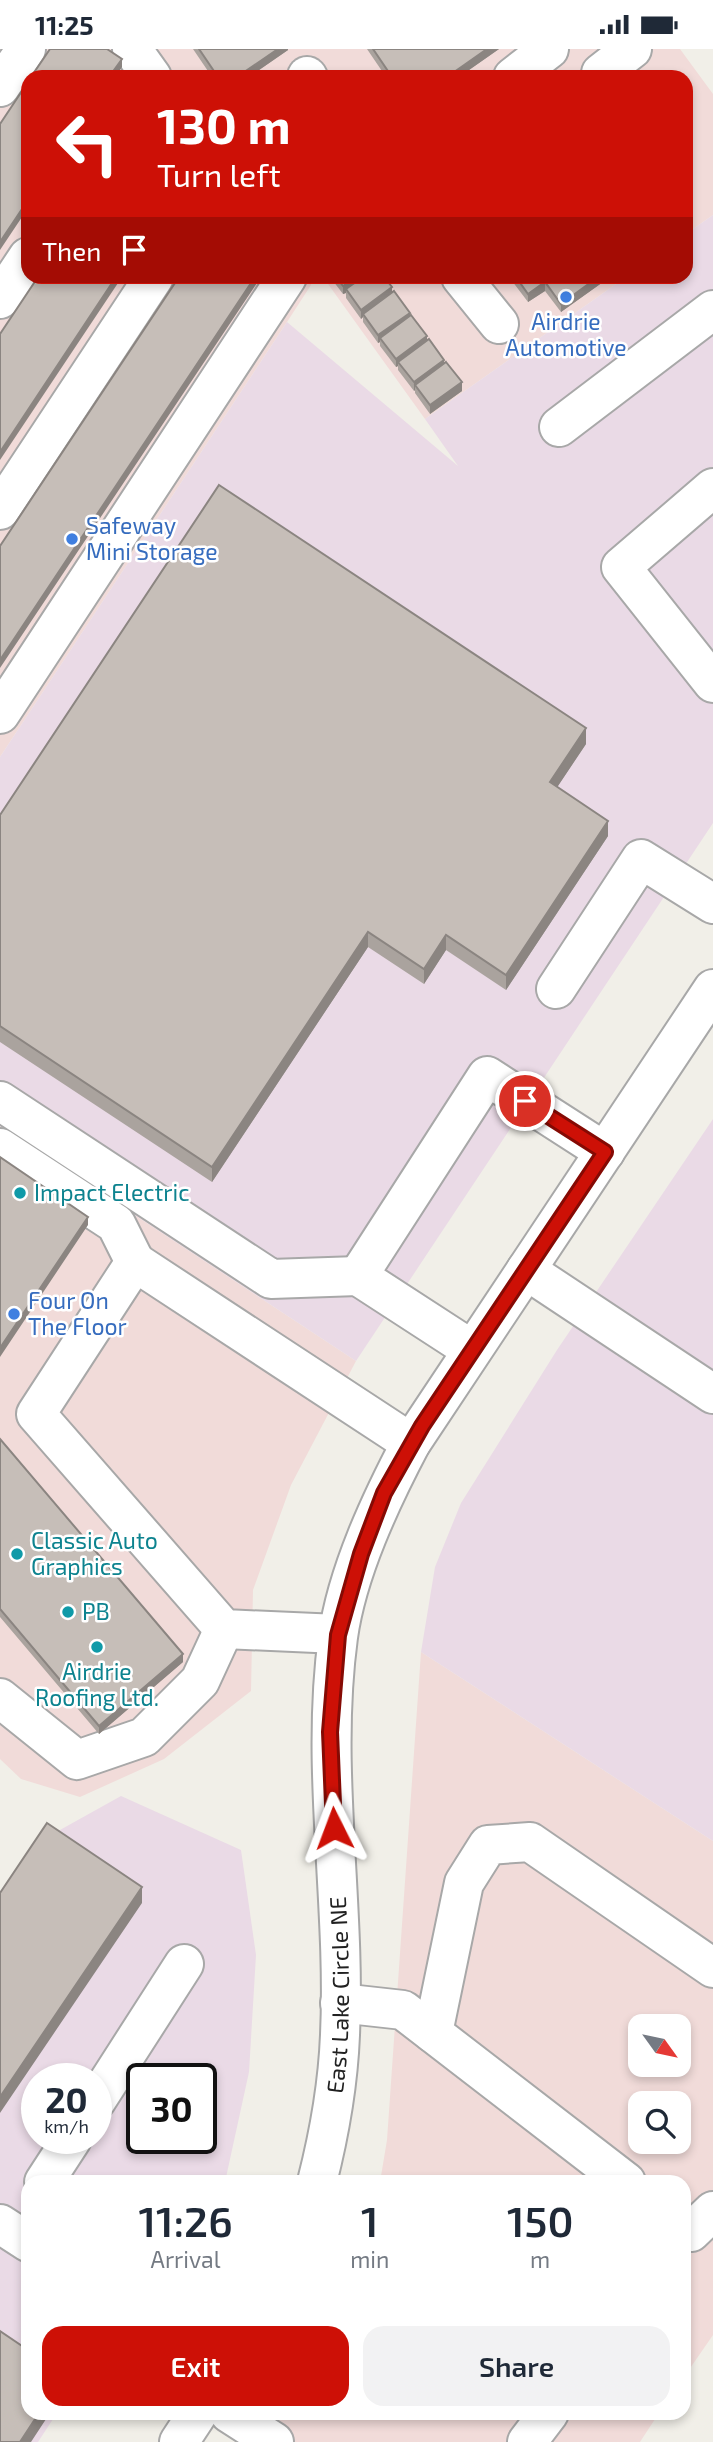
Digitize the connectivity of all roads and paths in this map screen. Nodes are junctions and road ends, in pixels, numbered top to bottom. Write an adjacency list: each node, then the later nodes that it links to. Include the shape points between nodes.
1 (26, 49): 6 (street)
2 (549, 49): 5 (street)
3 (632, 49): 4 (street)
4 (596, 66)
5 (522, 70)
6 (0, 87)
7 (21, 268): 11 (street)
8 (150, 284): 16 (street)
9 (282, 284): 18 (street)
10 (467, 284): 13 (street)
11 (0, 299)
12 (713, 310): 14 (street)
13 (499, 324)
14 (559, 427)
15 (713, 488): 17 (street, via 621,567)
16 (0, 510)
17 (713, 683)
18 (0, 714)
19 (713, 904): 20 (street, via 641,859)
20 (556, 989)
21 (713, 989): 24 (street, East Lake Circle NE)
22 (0, 1101): 27 (street, via 271,1279)
23 (0, 1148): 25 (street, via 116,1224)
24 (605, 1152): 26 (street, East Lake Circle NE); 27 (street, via 487,1076)
25 (135, 1262): 30 (street); 31 (street, via 36,1414)
26 (526, 1271): 28 (street, East Lake Circle NE); 29 (street)
27 (358, 1276): 28 (street)
28 (472, 1350): 30 (street, East Lake Circle NE)
29 (713, 1394)
30 (411, 1443): 32 (street, East Lake Circle NE, via 384,1493)
31 (224, 1629): 32 (street); 33 (street, via 200,1681 144,1737 77,1760)
32 (338, 1635): 36 (street, East Lake Circle NE, via 330,1732)
33 (0, 1698)
34 (184, 1964): 38 (street)
35 (713, 1968): 37 (street, via 530,1842 488,1845 464,1884)
36 (340, 2003): 37 (street, via 403,2010); 41 (street, East Lake Circle NE, via 329,2136)
37 (433, 2033): 42 (street)
38 (112, 2076)
39 (62, 2154): 40 (street)
40 (49, 2175)
41 (319, 2175)
42 (617, 2175)
43 (193, 2420): 46 (street)
44 (240, 2420): 47 (street)
45 (544, 2420): 48 (street)
46 (179, 2442)
47 (274, 2442)
48 (527, 2442)

